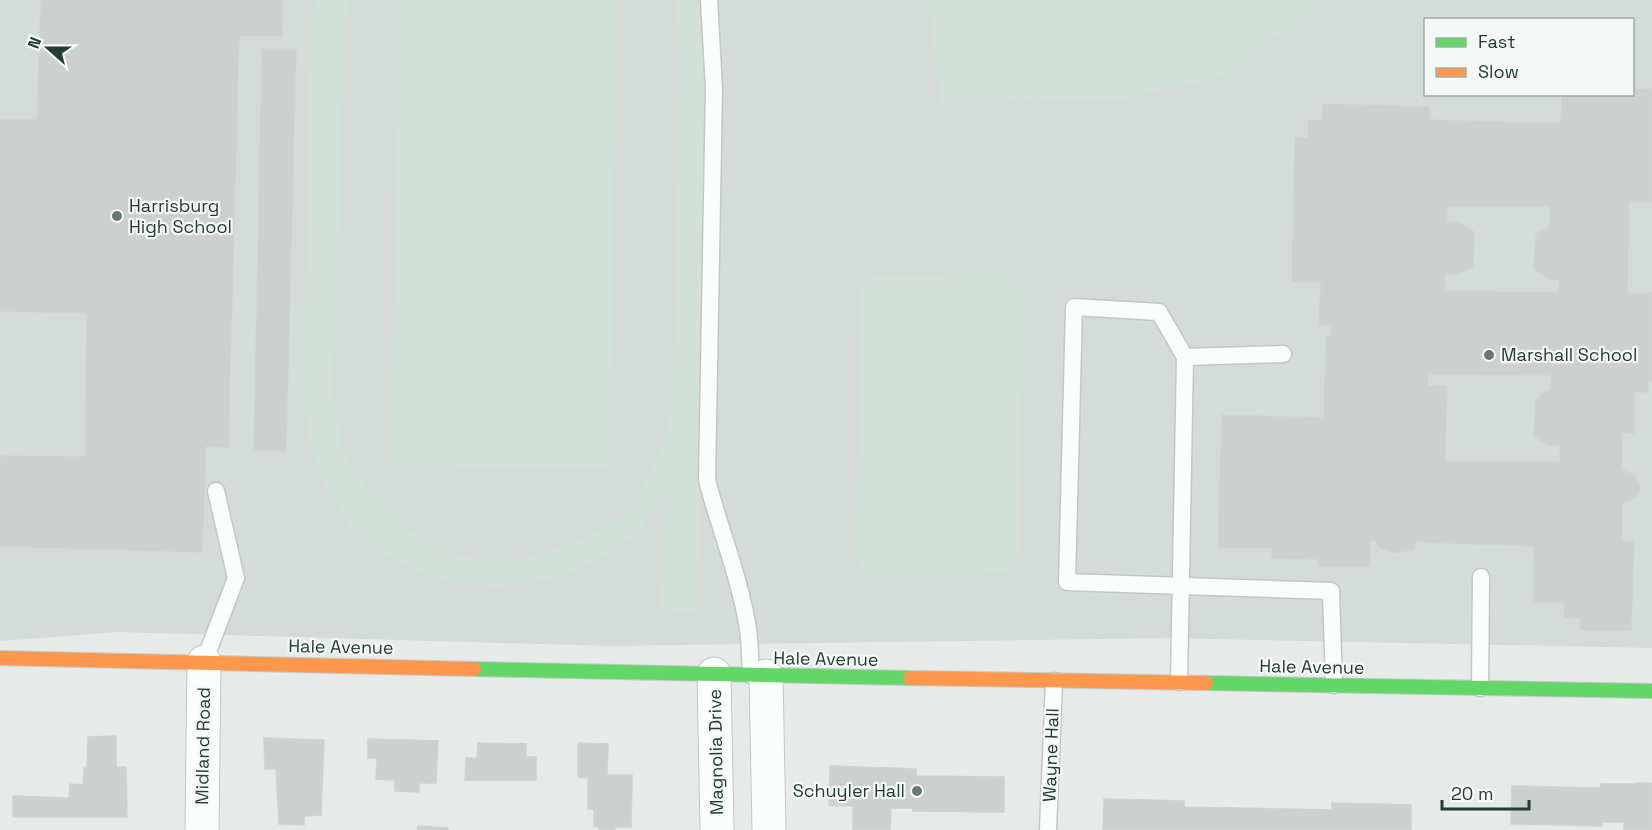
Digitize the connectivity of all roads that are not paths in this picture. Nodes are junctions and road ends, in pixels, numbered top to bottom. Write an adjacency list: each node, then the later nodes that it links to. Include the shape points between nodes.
1 (709, 0): 10 (lane, via 714,98 707,480)
2 (1283, 354): 3 (lane)
3 (1185, 357): 6 (lane); 6 (lane, via 1159,312 1074,307 1066,582)
4 (216, 491): 8 (lane, via 236,578)
5 (1480, 577): 14 (lane)
6 (1181, 587): 12 (lane); 13 (lane, via 1331,591)
7 (0, 658): 8 (street, Hale Avenue)
8 (204, 662): 9 (street, Hale Avenue); 16 (street, Midland Road)
9 (714, 674): 10 (street, Hale Avenue); 17 (street, Magnolia Drive)
10 (759, 675): 11 (street, Hale Avenue); 18 (street)
11 (1054, 681): 12 (street, Hale Avenue); 19 (lane, Wayne Hall)
12 (1179, 682): 13 (street, Hale Avenue)
13 (1334, 685): 14 (street, Hale Avenue)
14 (1480, 688): 15 (street, Hale Avenue)
15 (1652, 691)
16 (202, 830)
17 (717, 830)
18 (769, 830)
19 (1048, 830)

